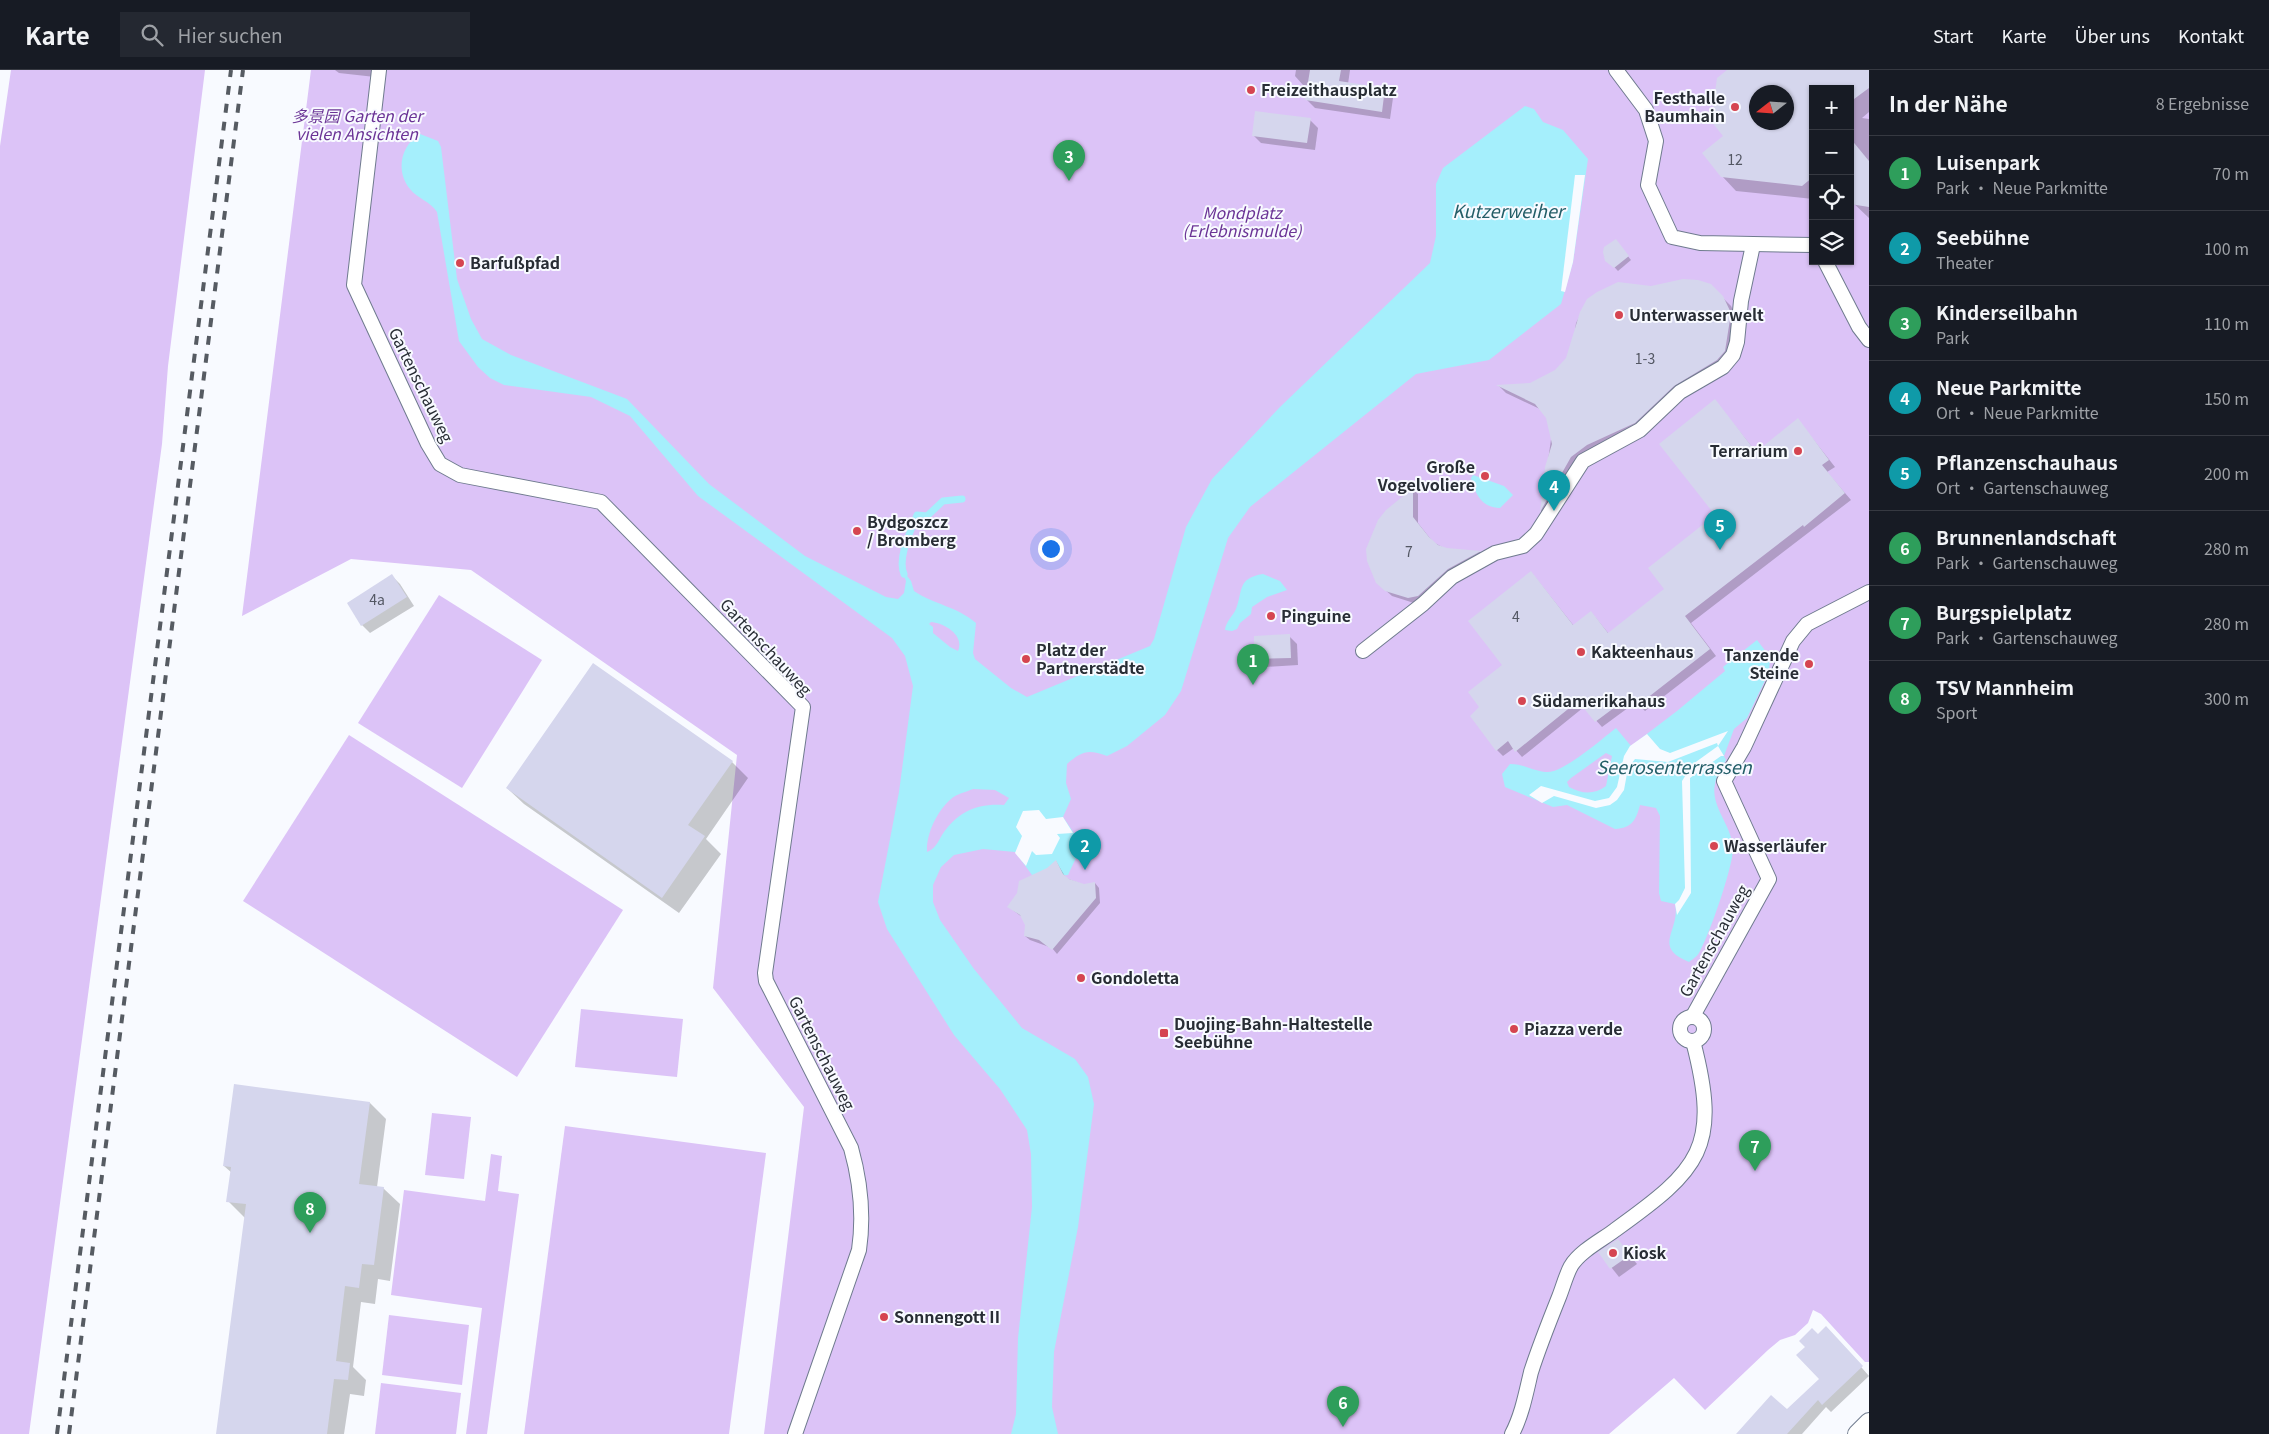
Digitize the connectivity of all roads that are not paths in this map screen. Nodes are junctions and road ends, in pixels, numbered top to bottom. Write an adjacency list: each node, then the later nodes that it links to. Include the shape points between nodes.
1 (379, 70): 10 (street, Gartenschauweg, via 354,285 440,464 460,475 601,502 803,707 765,973 766,981 851,1148 857,1171 861,1235 859,1250)
2 (1616, 70): 3 (street, via 1646,110 1656,141 1648,186 1672,237 1700,243)
3 (1753, 245): 4 (street); 8 (street, via 1741,301 1737,342 1733,355 1723,367 1680,392 1640,430 1583,461 1536,534 1523,546 1495,553 1452,577)
4 (1809, 245)
5 (1827, 265): 6 (street)
6 (1869, 340)
7 (1869, 592): 11 (street, Gartenschauweg, via 1807,624 1793,640 1744,746 1724,781 1769,879 1693,1016 1685,1018 1679,1028 1683,1038 1693,1041 1706,1104 1704,1132 1696,1159 1682,1177 1652,1204 1572,1264 1538,1348)
8 (1363, 651)
9 (1869, 1422): 12 (street)
10 (795, 1434)
11 (1512, 1434)
12 (1857, 1434)

